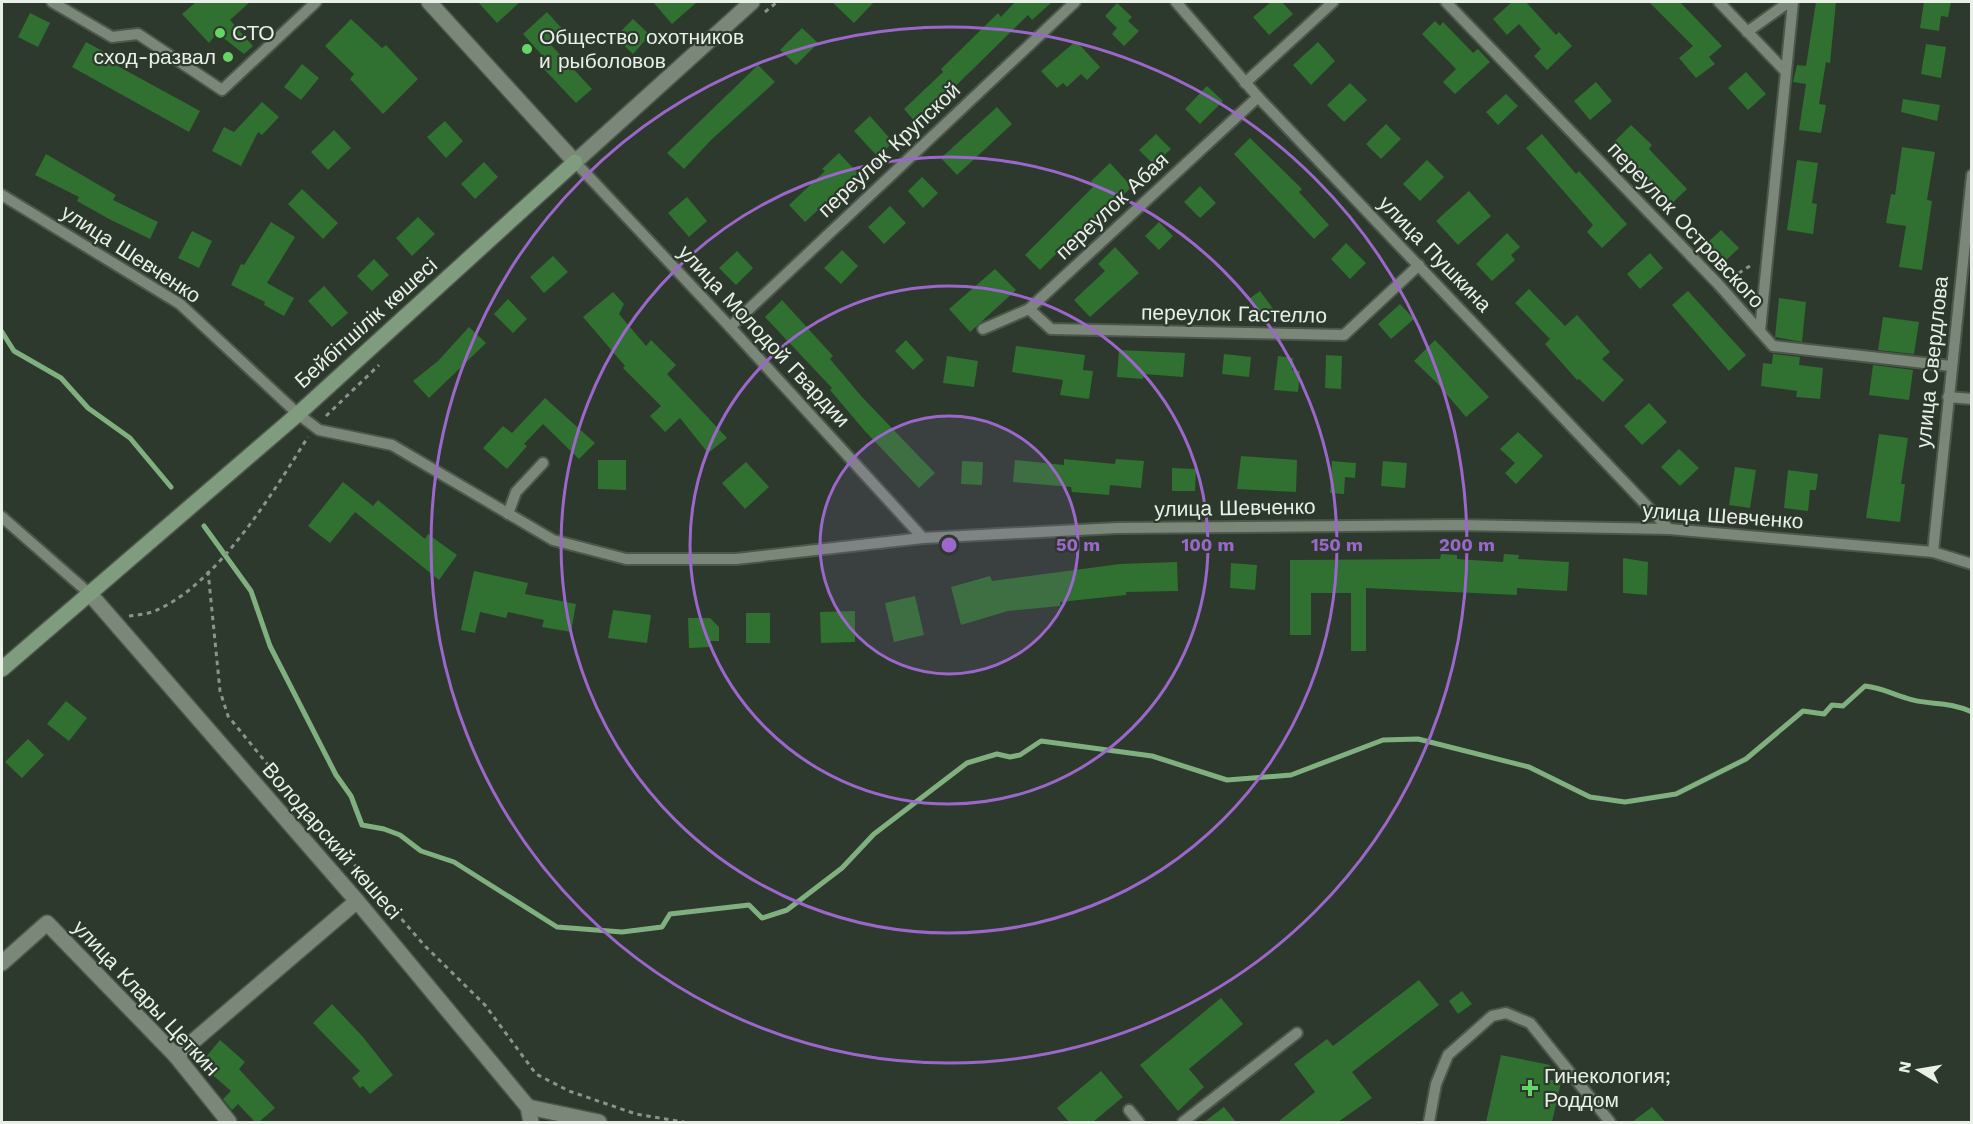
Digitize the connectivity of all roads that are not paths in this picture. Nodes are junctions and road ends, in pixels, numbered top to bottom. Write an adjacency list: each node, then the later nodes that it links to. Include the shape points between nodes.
1 (52, 2): 2 (lane, via 112,37 138,34 222,90)
2 (316, 2)
3 (429, 2): 15 (street)
4 (752, 2): 15 (street, Бейбітшілік көшесі)
5 (1075, 2): 20 (lane, переулок Крупской)
6 (1176, 2): 13 (lane, улица Пушкина)
7 (1332, 2): 13 (lane)
8 (1446, 2): 22 (lane, переулок Островского)
9 (1719, 2): 11 (lane)
10 (1791, 2): 11 (lane); 12 (lane)
11 (1747, 32): 12 (lane)
12 (1785, 71): 22 (lane)
13 (1245, 83): 14 (lane, улица Пушкина)
14 (1258, 98): 18 (lane, улица Пушкина); 19 (lane, переулок Абая)
15 (575, 162): 20 (lane, улица Молодой Гвардии); 26 (street, Бейбітшілік көшесі)
16 (1971, 175): 23 (lane, улица Свердлова)
17 (2, 195): 26 (lane, улица Шевченко, via 180,304)
18 (1419, 264): 19 (lane, переулок Гастелло, via 1344,335 1051,330); 30 (lane, улица Пушкина)
19 (1029, 309): 21 (lane, переулок Абая)
20 (730, 327): 31 (lane, улица Молодой Гвардии)
21 (983, 329)
22 (1760, 332): 23 (lane, переулок Островского, via 1773,345)
23 (1951, 366): 24 (lane, улица Свердлова)
24 (1948, 397): 25 (lane); 32 (lane, улица Свердлова)
25 (1971, 399)
26 (298, 414): 28 (lane, улица Шевченко, via 323,432 392,445); 34 (street, Бейбітшілік көшесі)
27 (543, 463): 28 (lane, via 516,492)
28 (508, 514): 31 (lane, улица Шевченко, via 553,540 626,559 736,559)
29 (2, 517): 34 (lane)
30 (1669, 529): 31 (lane, улица Шевченко, via 1457,525 1152,528); 32 (lane, улица Шевченко)
31 (922, 538)
32 (1933, 552): 33 (lane, улица Шевченко)
33 (1971, 564)
34 (90, 594): 35 (street, Бейбітшілік көшесі); 36 (street, Володарский көшесі)
35 (2, 669)
36 (357, 900): 39 (street); 41 (street, Володарский көшесі)
37 (2, 963): 39 (street, улица Клары Цеткин, via 47,923)
38 (1297, 1033): 45 (lane)
39 (176, 1056): 42 (street, улица Клары Цеткин)
40 (1128, 1110): 44 (lane)
41 (529, 1115): 43 (street)
42 (229, 1122)
43 (599, 1122)
44 (1139, 1122)
45 (1183, 1122)
46 (1429, 1122): 47 (lane, via 1436,1084 1448,1055 1492,1016 1506,1013 1530,1023)
47 (1610, 1122)

